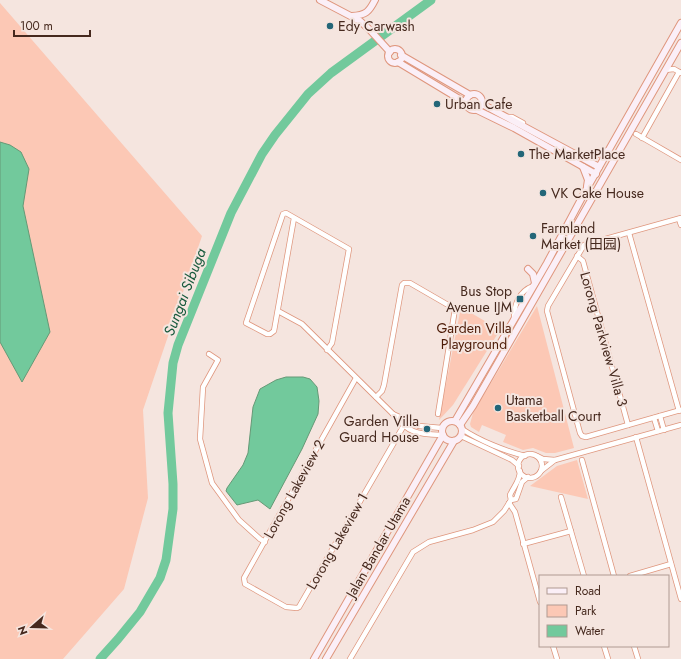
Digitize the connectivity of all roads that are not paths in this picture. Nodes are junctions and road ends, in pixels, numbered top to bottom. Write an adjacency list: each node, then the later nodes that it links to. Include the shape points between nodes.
1 (320, 0): 4 (street)
2 (375, 0): 3 (street)
3 (367, 12): 4 (street); 6 (street)
4 (352, 16): 6 (street)
5 (681, 23): 21 (street)
6 (368, 28): 8 (street)
7 (681, 42): 11 (street)
8 (390, 52): 9 (street, via 397,50); 10 (street, via 389,60)
9 (401, 55): 10 (street); 13 (street)
10 (398, 62): 14 (street)
11 (665, 70): 12 (street); 17 (street)
12 (680, 73): 20 (street)
13 (470, 95): 14 (street); 15 (street, via 480,96)
14 (466, 103): 16 (street, via 469,109)
15 (482, 104): 16 (street); 23 (street)
16 (477, 110): 25 (street)
17 (634, 125): 18 (street); 19 (street)
18 (636, 134): 19 (street); 20 (street)
19 (627, 137): 22 (street)
20 (642, 138): 24 (street)
21 (609, 150): 23 (street); 26 (street)
22 (620, 150): 26 (street, via 612,156 604,170); 28 (street)
23 (583, 158): 26 (street)
24 (681, 160)
25 (583, 167): 26 (street); 27 (street, via 588,180)
26 (598, 172): 27 (street); 28 (street)
27 (586, 190): 36 (street)
28 (591, 200): 34 (street)
29 (294, 218): 38 (street); 38 (street, via 283,214 246,323 270,334 274,331); 39 (street, via 349,249 332,343)
30 (680, 218): 31 (street); 32 (street)
31 (681, 225)
32 (628, 233): 33 (street, via 588,243); 43 (street)
33 (577, 256): 50 (street, Lorong Parkview Villa 3, via 583,261); 50 (street, via 547,311 580,433 586,437)
34 (553, 268): 36 (street); 53 (street)
35 (528, 269): 37 (street, via 533,274)
36 (542, 271): 37 (street)
37 (534, 284): 49 (street)
38 (278, 311): 39 (street, via 299,322)
39 (328, 350): 41 (street)
40 (209, 354): 72 (street, via 218,360 203,387 200,439 212,483 239,520)
41 (356, 378): 42 (street); 72 (street, Lorong Lakeview 2)
42 (376, 397): 44 (street); 45 (street, via 384,385 402,285 410,283 454,307 456,311)
43 (680, 410): 46 (street)
44 (392, 413): 48 (street); 52 (street)
45 (438, 414)
46 (660, 416): 47 (street); 55 (street)
47 (654, 418): 50 (street); 56 (street)
48 (407, 420): 52 (street, Lorong Lakeview 1); 54 (street, via 419,426)
49 (454, 421): 53 (street); 54 (street, via 445,423)
50 (628, 425)
51 (681, 425): 55 (street)
52 (403, 426): 57 (street, via 418,434); 78 (street, Lorong Lakeview 1, via 299,607 286,607 245,584)
53 (461, 427): 58 (street); 61 (street, via 470,434)
54 (442, 428): 57 (street)
55 (664, 430): 56 (street)
56 (658, 431): 59 (street)
57 (443, 436): 60 (street); 84 (street, Jalan Bandar Utama)
58 (461, 436): 60 (street, Jalan Bandar Utama); 65 (street, via 512,460)
59 (636, 437): 63 (street); 74 (street)
60 (454, 441): 85 (street, Jalan Bandar Utama)
61 (525, 456): 62 (street); 65 (street)
62 (536, 456): 63 (street); 66 (street, via 542,464)
63 (555, 460): 66 (street)
64 (582, 460): 76 (street)
65 (519, 468): 67 (street, via 523,475); 68 (street)
66 (541, 471): 67 (street, via 536,476)
67 (528, 477): 68 (street)
68 (518, 485): 70 (street, via 520,491 516,498)
69 (561, 497): 71 (street)
70 (510, 501): 73 (street); 86 (street, via 492,522 429,542 413,552)
71 (571, 531): 73 (street); 75 (street)
72 (265, 542): 78 (street, Lorong Lakeview 2)
73 (523, 544): 79 (street)
74 (671, 564): 77 (street); 80 (street)
75 (584, 575)
76 (614, 575)
77 (633, 575)
78 (244, 581)
79 (539, 599)
80 (681, 599)
81 (553, 647): 87 (street)
82 (604, 647): 88 (street)
83 (634, 647): 89 (street)
84 (314, 659)
85 (326, 659)
86 (350, 659)
87 (557, 659)
88 (608, 659)
89 (638, 659)

